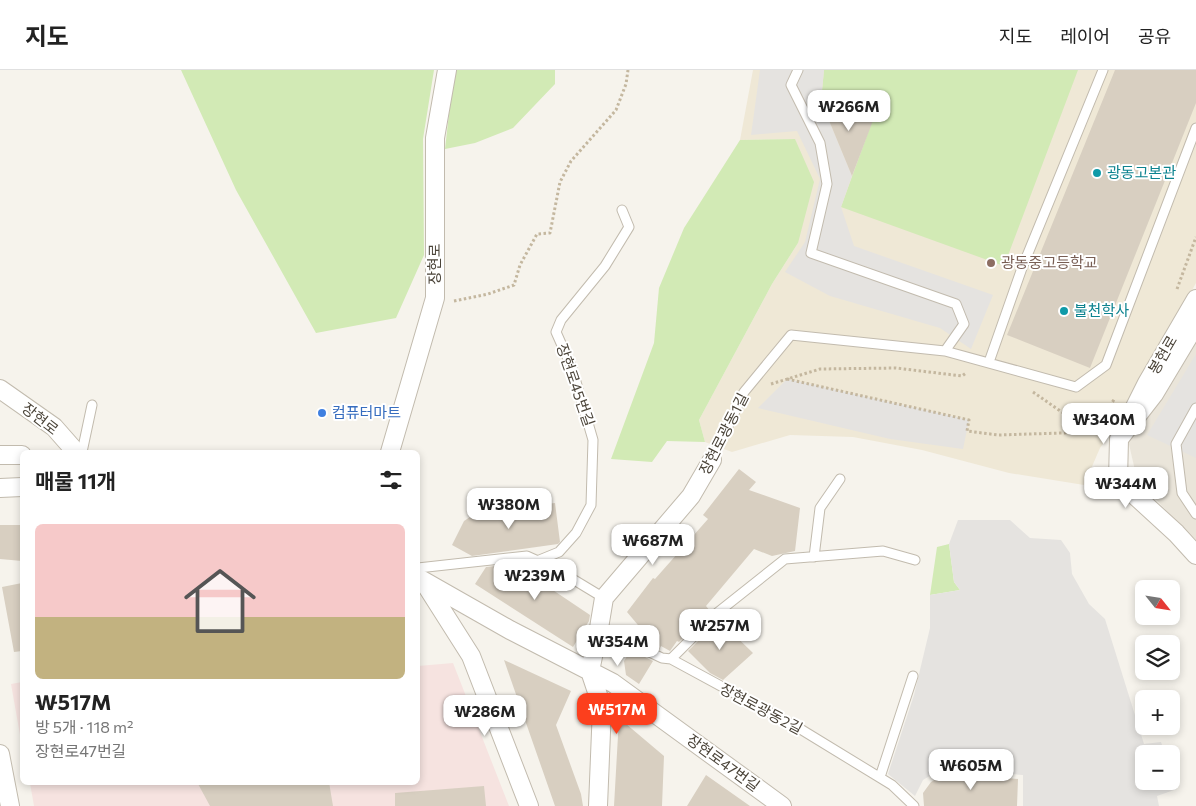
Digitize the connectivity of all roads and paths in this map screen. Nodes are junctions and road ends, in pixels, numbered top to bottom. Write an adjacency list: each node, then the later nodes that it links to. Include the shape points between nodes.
1 (448, 70): 8 (street, 장현로, via 436,138)
2 (628, 70): 8 (path, via 616,110 572,160 560,182 550,233 537,234 520,265 514,285 488,294)
3 (798, 70): 10 (lane, via 791,85 820,143 827,184 811,253 956,304 964,324)
4 (1103, 70): 11 (lane, via 1022,268)
5 (1196, 128): 11 (lane, via 1106,365 1076,387)
6 (622, 210): 33 (lane, 장현로45번길, via 629,227 605,266 561,320 556,332 572,368 593,440 591,505 576,533 558,552)
7 (1196, 299): 19 (street, 봉현로)
8 (433, 305): 22 (street, 장현로)
9 (1196, 324): 19 (street, 봉현로, via 1154,394)
10 (945, 351): 11 (lane); 15 (lane, 장현로광동1길, via 791,335)
11 (989, 362): 12 (path, via 962,376 896,368 820,369)
12 (787, 379): 15 (path); 18 (path, via 969,420 967,431 998,435)
13 (1027, 388): 18 (path)
14 (0, 390): 20 (street, 장현로, via 54,427)
15 (744, 392): 25 (lane, 장현로광동1길)
16 (92, 405): 21 (lane)
17 (1196, 408): 29 (lane, via 1176,444 1182,493)
18 (1093, 432): 19 (path)
19 (1119, 439): 30 (street, 봉현로, via 1118,480)
20 (74, 450)
21 (82, 450)
22 (391, 450)
23 (0, 455): 24 (street)
24 (20, 455)
25 (712, 460): 37 (street, 장현로광동1길, via 691,496)
26 (840, 479): 31 (lane, via 820,508)
27 (20, 487): 28 (street)
28 (0, 488)
29 (1196, 514)
30 (1196, 555)
31 (814, 557): 32 (lane, via 883,551); 39 (lane, via 785,559 717,613)
32 (915, 560)
33 (537, 561): 34 (lane, via 527,556); 37 (lane)
34 (420, 575)
35 (420, 576): 40 (street, 장현로47번길, via 510,630)
36 (420, 577): 45 (street, via 471,656)
37 (604, 598): 38 (street)
38 (599, 628): 39 (lane, 장현로광동2길, via 662,658); 40 (street)
39 (671, 659): 43 (lane, 장현로광동2길, via 802,730)
40 (590, 671): 46 (street, via 602,707); 47 (street, 장현로47번길, via 613,683)
41 (913, 676): 43 (lane)
42 (0, 754): 44 (street)
43 (880, 777): 48 (lane, 장현로광동2길)
44 (10, 806)
45 (529, 806)
46 (598, 806)
47 (782, 806)
48 (914, 806)

